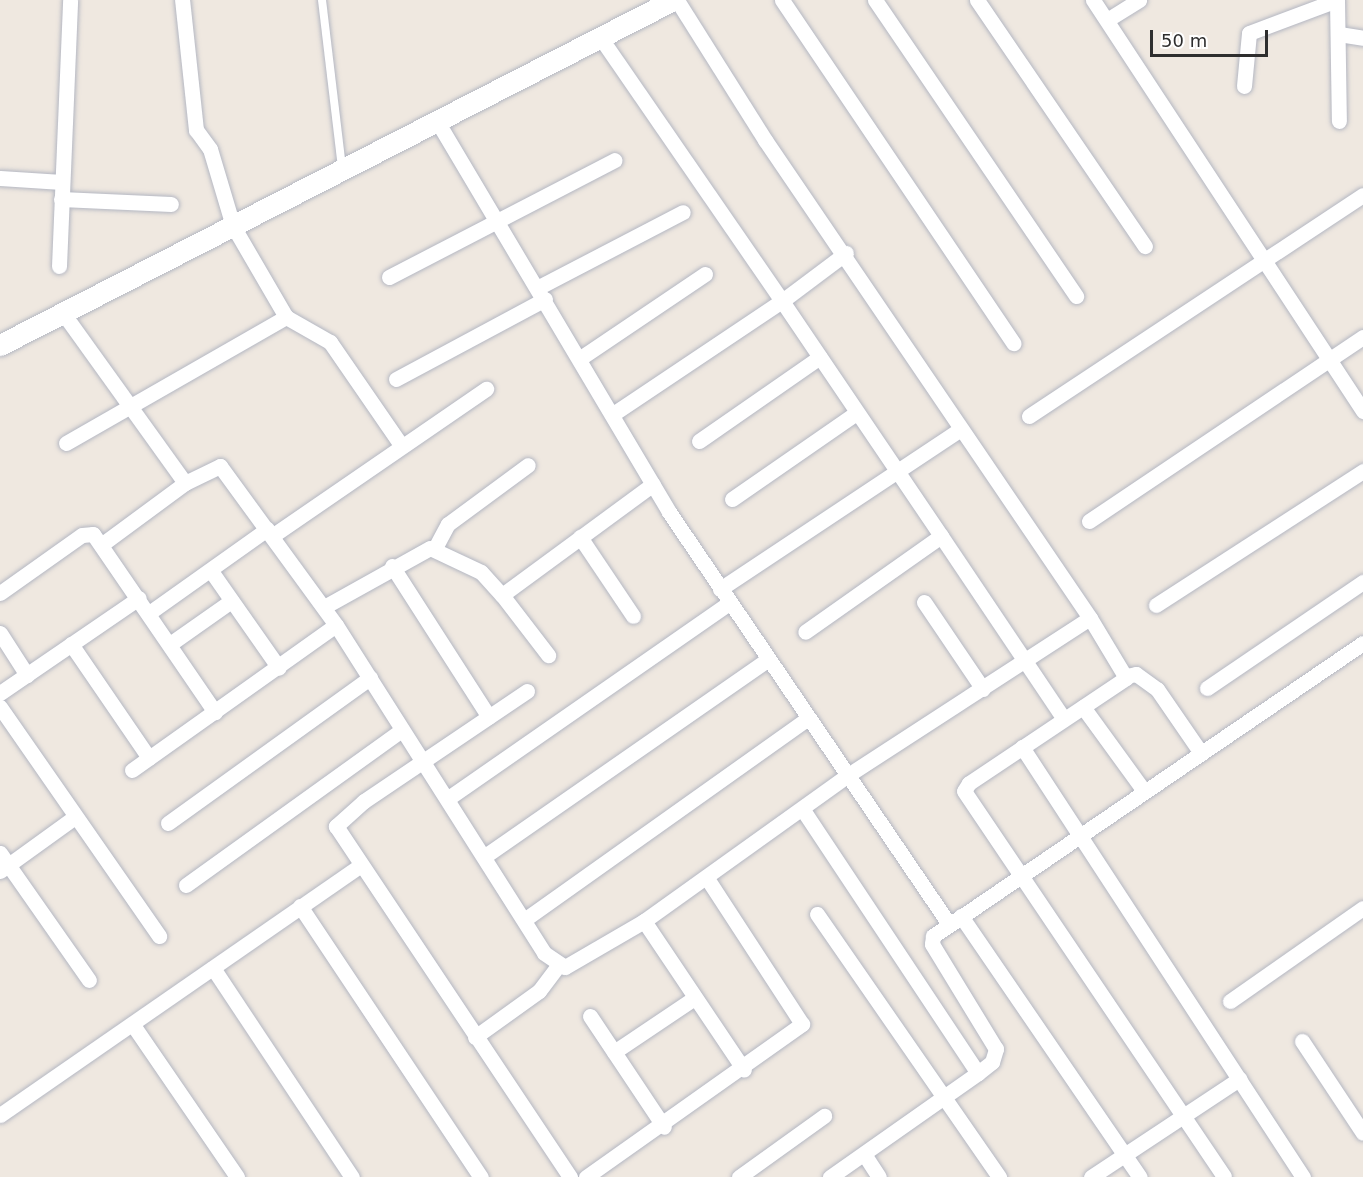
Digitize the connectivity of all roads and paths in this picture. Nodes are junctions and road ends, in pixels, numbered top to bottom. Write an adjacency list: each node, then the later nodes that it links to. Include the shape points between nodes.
1 (70, 0): 20 (street)
2 (182, 0): 26 (street, via 196,130 210,149)
3 (322, 0): 18 (lane)
4 (675, 0): 12 (street); 28 (street, via 765,140)
5 (782, 0): 39 (street)
6 (874, 0): 34 (street)
7 (977, 0): 27 (street)
8 (1093, 0): 10 (street)
9 (1139, 0): 10 (street)
10 (1107, 20): 29 (street)
11 (1339, 34): 13 (street); 14 (street, via 1337,0 1257,28 1245,41); 16 (street)
12 (600, 37): 15 (street); 35 (street)
13 (1363, 38)
14 (1244, 86)
15 (437, 121): 18 (street); 25 (street)
16 (1339, 121)
17 (615, 160): 25 (street)
18 (342, 170): 26 (street)
19 (0, 178): 20 (street)
20 (62, 182): 22 (street)
21 (1363, 195): 29 (street)
22 (62, 199): 23 (street); 30 (street)
23 (171, 204)
24 (683, 212): 33 (street)
25 (499, 221): 32 (street); 33 (street)
26 (233, 226): 36 (street); 37 (street)
27 (1145, 246)
28 (846, 253): 35 (street); 51 (street)
29 (1262, 261): 43 (street); 50 (street)
30 (59, 266)
31 (705, 274): 42 (street)
32 (389, 277)
33 (542, 293): 42 (street); 44 (street)
34 (1076, 296)
35 (782, 301): 41 (street); 49 (street)
36 (63, 312): 40 (street); 46 (street)
37 (286, 317): 46 (street); 54 (street, via 330,342)
38 (1363, 337): 43 (street)
39 (1013, 343)
40 (0, 345)
41 (820, 357): 48 (street); 52 (street)
42 (579, 359): 49 (street)
43 (1329, 359): 47 (street); 61 (street)
44 (396, 379)
45 (486, 389): 54 (street)
46 (129, 404): 53 (street); 58 (street)
47 (1363, 411)
48 (856, 413): 57 (street); 60 (street)
49 (613, 414): 59 (street)
50 (1029, 416)
51 (962, 429): 57 (street); 81 (street)
52 (699, 441)
53 (66, 443)
54 (401, 445): 62 (street)
55 (528, 465): 66 (street, via 448,524)
56 (1363, 471): 77 (street)
57 (898, 473): 63 (street); 70 (street)
58 (185, 483): 62 (street, via 220,466); 65 (street)
59 (653, 484): 64 (street); 70 (street)
60 (732, 500)
61 (1089, 521)
62 (270, 532): 68 (street); 78 (street)
63 (941, 536): 83 (street); 90 (street)
64 (580, 537): 72 (street); 80 (street)
65 (101, 545): 71 (street, via 86,533); 73 (street)
66 (435, 548): 67 (street); 72 (street, via 481,572)
67 (392, 566): 78 (street); 102 (street)
68 (211, 571): 74 (street); 79 (street)
69 (1363, 582): 96 (street)
70 (720, 589): 76 (street)
71 (0, 593)
72 (501, 595): 88 (street)
73 (139, 598): 79 (street); 86 (street)
74 (231, 601): 87 (street); 91 (street)
75 (924, 602): 95 (street)
76 (729, 603): 89 (street); 113 (street)
77 (1156, 605)
78 (324, 607): 82 (street)
79 (149, 614): 87 (street)
80 (633, 616)
81 (1090, 618): 90 (street); 93 (street)
82 (336, 625): 91 (street); 94 (street)
83 (805, 632)
84 (0, 633): 92 (street)
85 (1363, 643): 107 (street)
86 (70, 644): 92 (street); 108 (street)
87 (170, 644): 101 (street)
88 (548, 655)
89 (767, 660): 103 (street); 118 (street)
90 (1024, 662): 95 (street); 104 (street)
91 (279, 669): 101 (street)
92 (27, 675): 98 (street)
93 (1126, 676): 100 (street); 107 (street, via 1144,678 1157,689)
94 (370, 678): 105 (street); 116 (street)
95 (983, 688): 111 (street)
96 (1207, 688)
97 (527, 691): 102 (street)
98 (0, 693)
99 (0, 706): 115 (street)
100 (1083, 707): 104 (street); 112 (street)
101 (215, 712): 108 (street)
102 (489, 717): 109 (street)
103 (807, 719): 111 (street); 127 (street)
104 (1064, 719): 106 (street)
105 (402, 730): 109 (street); 123 (street)
106 (1022, 747): 117 (street); 121 (street, via 964,789)
107 (1201, 753): 112 (street)
108 (149, 758): 110 (street)
109 (422, 762): 113 (street); 120 (street, via 337,822)
110 (132, 770)
111 (845, 777): 114 (street); 128 (street)
112 (1144, 791): 117 (street)
113 (447, 799): 118 (street)
114 (803, 810): 122 (street); 142 (street)
115 (75, 818): 119 (street); 130 (street)
116 (168, 823)
117 (1080, 834): 121 (street); 143 (street)
118 (485, 856): 127 (street)
119 (3, 863): 133 (street)
120 (359, 866): 124 (street); 138 (street)
121 (1019, 875): 128 (street); 147 (street)
122 (707, 878): 129 (street); 141 (street, via 802,1020 797,1031)
123 (186, 885)
124 (300, 906): 132 (street); 154 (street)
125 (1363, 908): 135 (street)
126 (817, 914): 144 (street)
127 (524, 920): 131 (street)
128 (955, 920): 142 (street, via 933,936 932,944 996,1049 992,1062); 151 (street)
129 (645, 921): 131 (street, via 588,958); 134 (street)
130 (159, 936)
131 (558, 966): 138 (street, via 539,991)
132 (213, 968): 137 (street); 153 (street)
133 (89, 980)
134 (693, 999): 140 (street); 141 (street)
135 (1230, 1002)
136 (590, 1016): 140 (street)
137 (133, 1025): 145 (street); 152 (street)
138 (475, 1038): 155 (street)
139 (1302, 1041): 149 (street)
140 (614, 1052): 148 (street)
141 (744, 1070): 148 (street)
142 (978, 1073): 144 (street)
143 (1239, 1079): 147 (street); 164 (street)
144 (943, 1098): 150 (street); 160 (street)
145 (0, 1115)
146 (824, 1116): 157 (street)
147 (1183, 1116): 151 (street); 163 (street)
148 (664, 1127): 156 (street)
149 (1363, 1133)
150 (864, 1154): 158 (street); 159 (street)
151 (1125, 1154): 161 (street); 162 (street)
152 (237, 1177)
153 (352, 1177)
154 (481, 1177)
155 (570, 1177)
156 (586, 1177)
157 (739, 1177)
158 (830, 1177)
159 (879, 1177)
160 (999, 1177)
161 (1091, 1177)
162 (1140, 1177)
163 (1224, 1177)
164 (1303, 1177)

